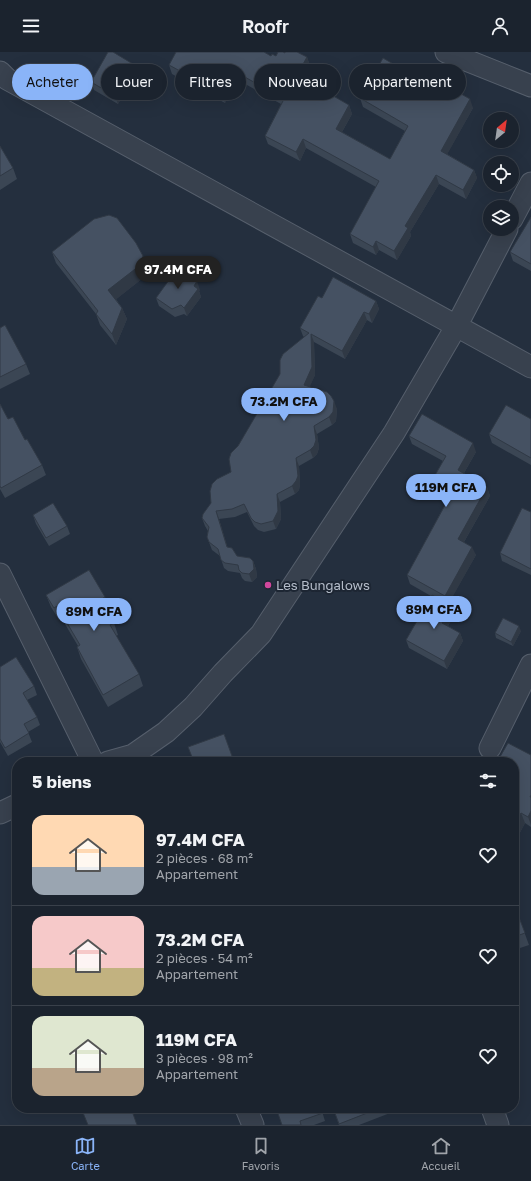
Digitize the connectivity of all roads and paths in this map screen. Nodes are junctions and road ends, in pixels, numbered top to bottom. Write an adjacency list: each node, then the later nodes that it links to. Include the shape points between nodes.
1 (446, 52): 3 (street)
2 (0, 72): 7 (street, via 7,79)
3 (531, 86)
4 (531, 183): 5 (street)
5 (519, 206)
6 (503, 236): 7 (street)
7 (456, 325): 8 (street); 13 (street, via 394,433 261,634 166,732 133,755)
8 (531, 367)
9 (0, 574): 12 (street)
10 (531, 665): 11 (street)
11 (490, 748)
12 (90, 757)
13 (126, 757)
14 (12, 807): 15 (street)
15 (0, 813)
16 (248, 1113): 18 (street)
17 (494, 1113): 19 (street)
18 (253, 1125)
19 (498, 1125)

